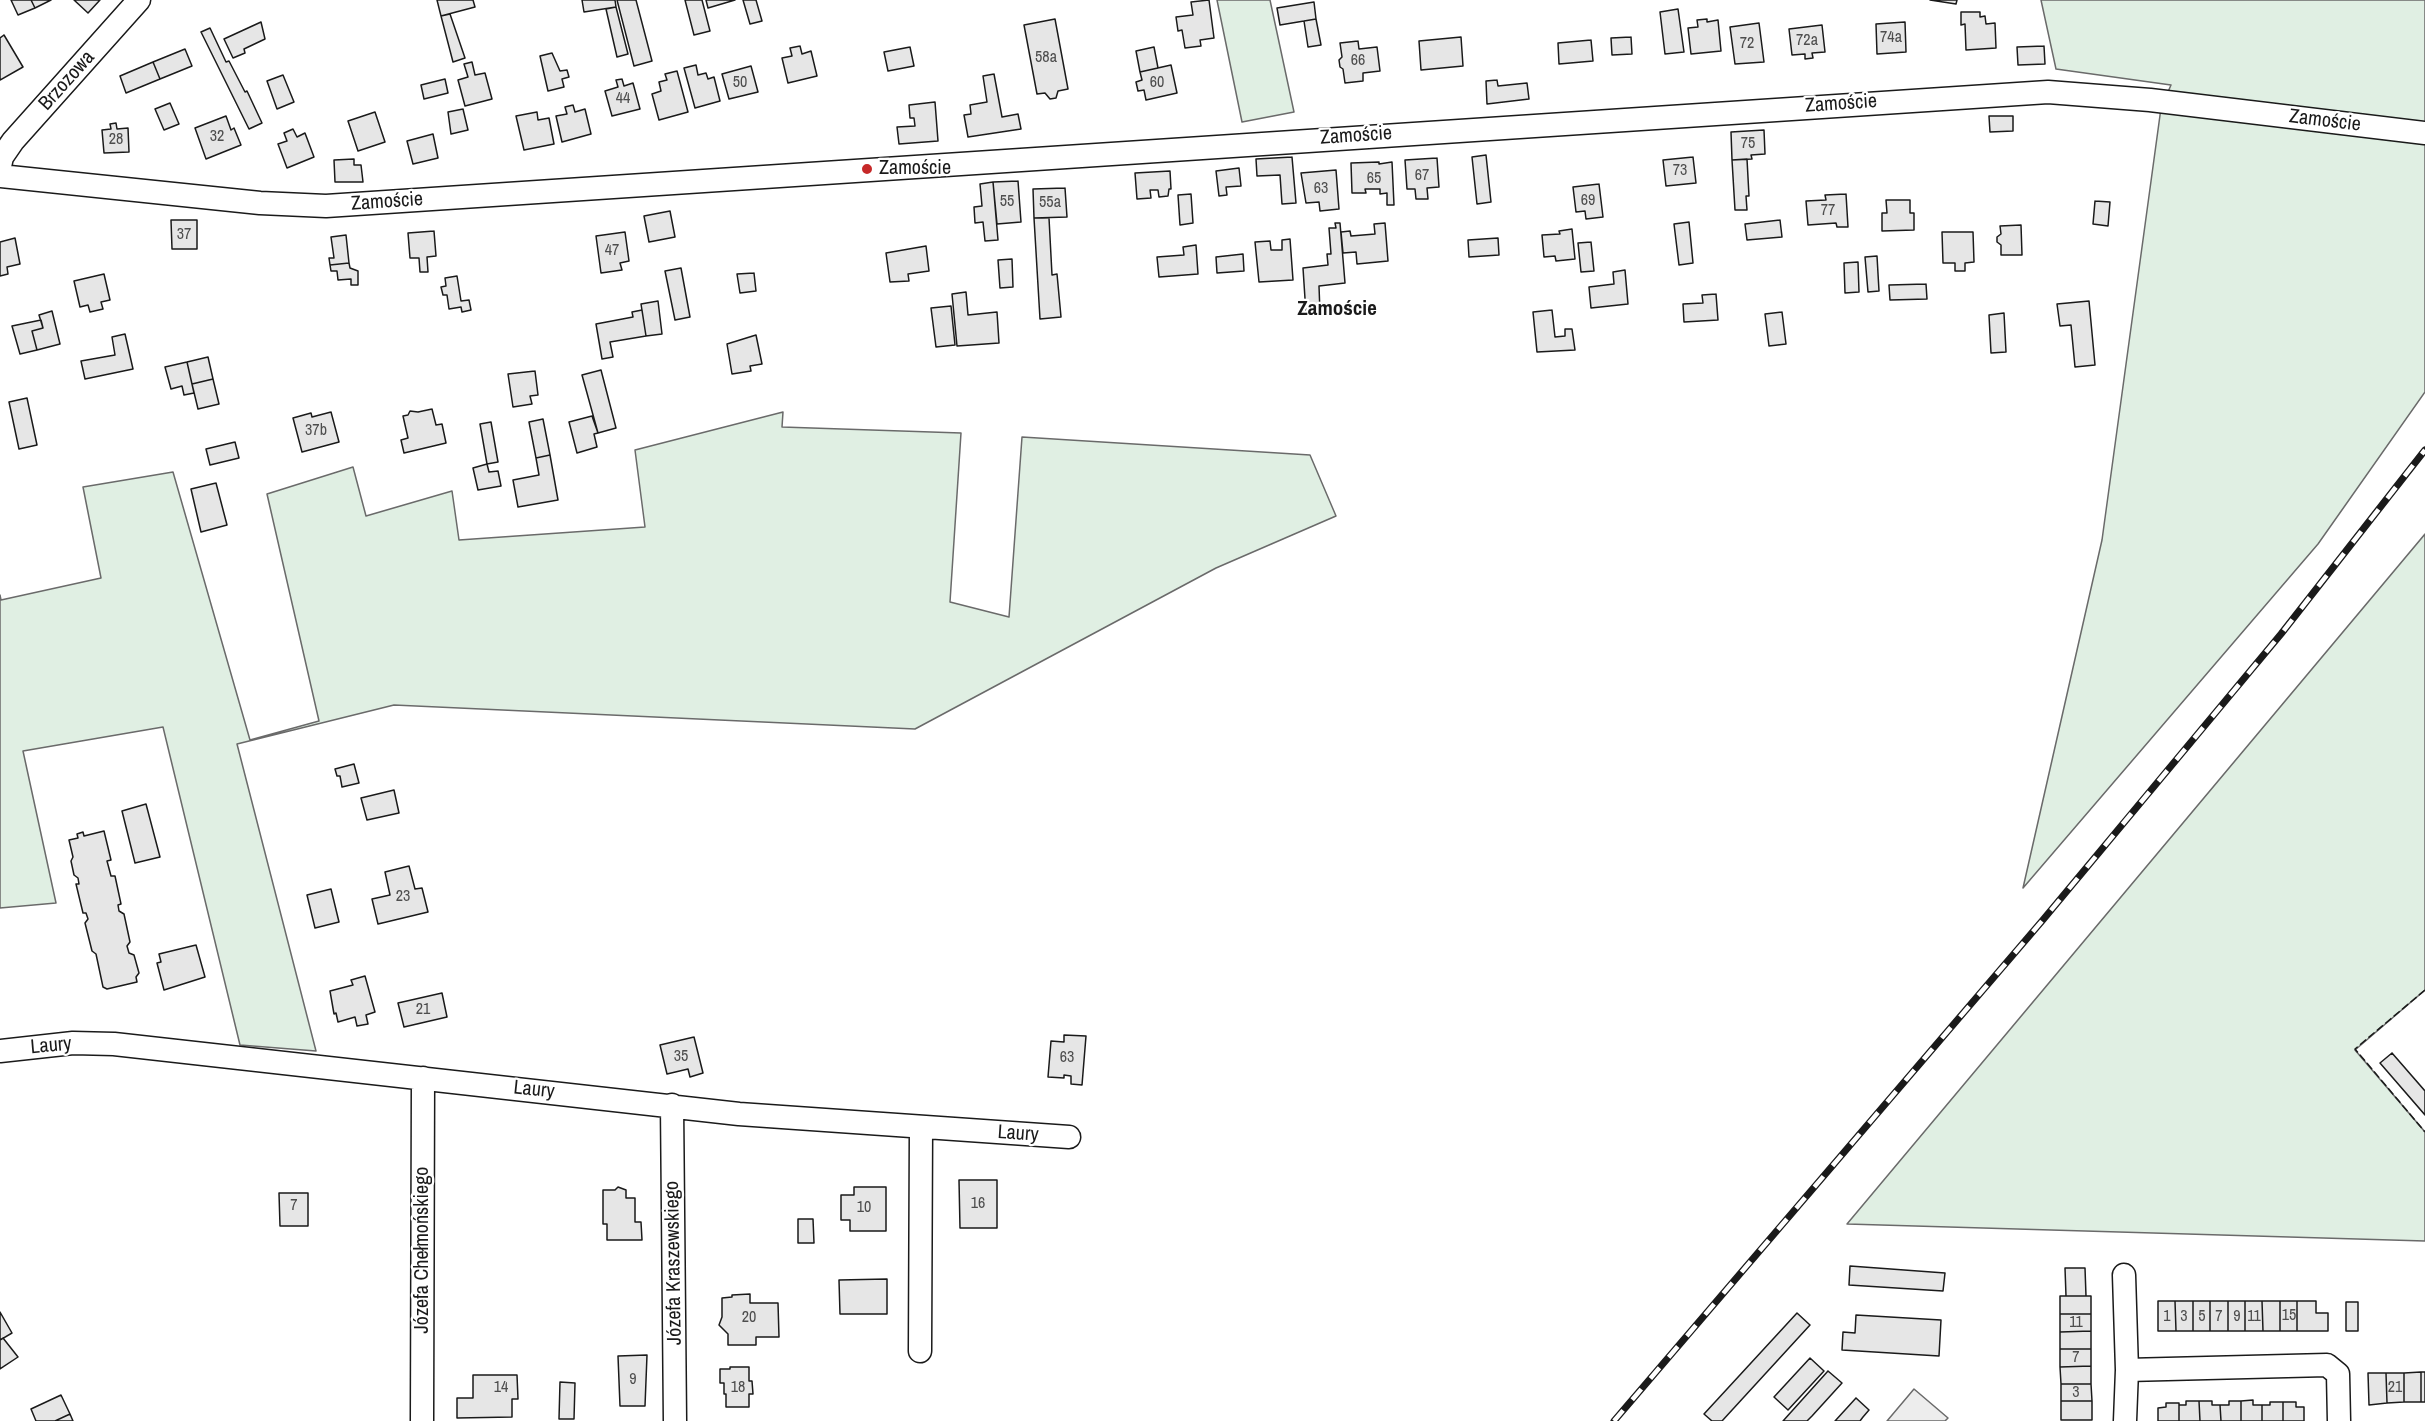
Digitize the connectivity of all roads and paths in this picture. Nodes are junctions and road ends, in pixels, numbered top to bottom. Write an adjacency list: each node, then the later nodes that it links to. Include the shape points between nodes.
1 (139, 0): 3 (street, Brzozowa, via 13,141)
2 (2425, 133): 4 (street, Zamoście, via 2150,100 2029,92 326,206 260,203)
3 (0, 166)
4 (0, 176)
5 (0, 1051): 6 (street, Laury, via 73,1043 114,1044)
6 (423, 1078): 7 (street, Laury); 13 (street, Józefa Chełmońskiego)
7 (672, 1105): 8 (street, Laury, via 739,1114); 14 (street, Józefa Kraszewskiego)
8 (921, 1127): 9 (street, Laury); 11 (street)
9 (1069, 1137)
10 (2124, 1275): 12 (street)
11 (920, 1351)
12 (2127, 1370): 15 (street); 16 (street, via 2327,1365 2338,1374)
13 (422, 1421)
14 (675, 1421)
15 (2125, 1421)
16 (2339, 1421)

